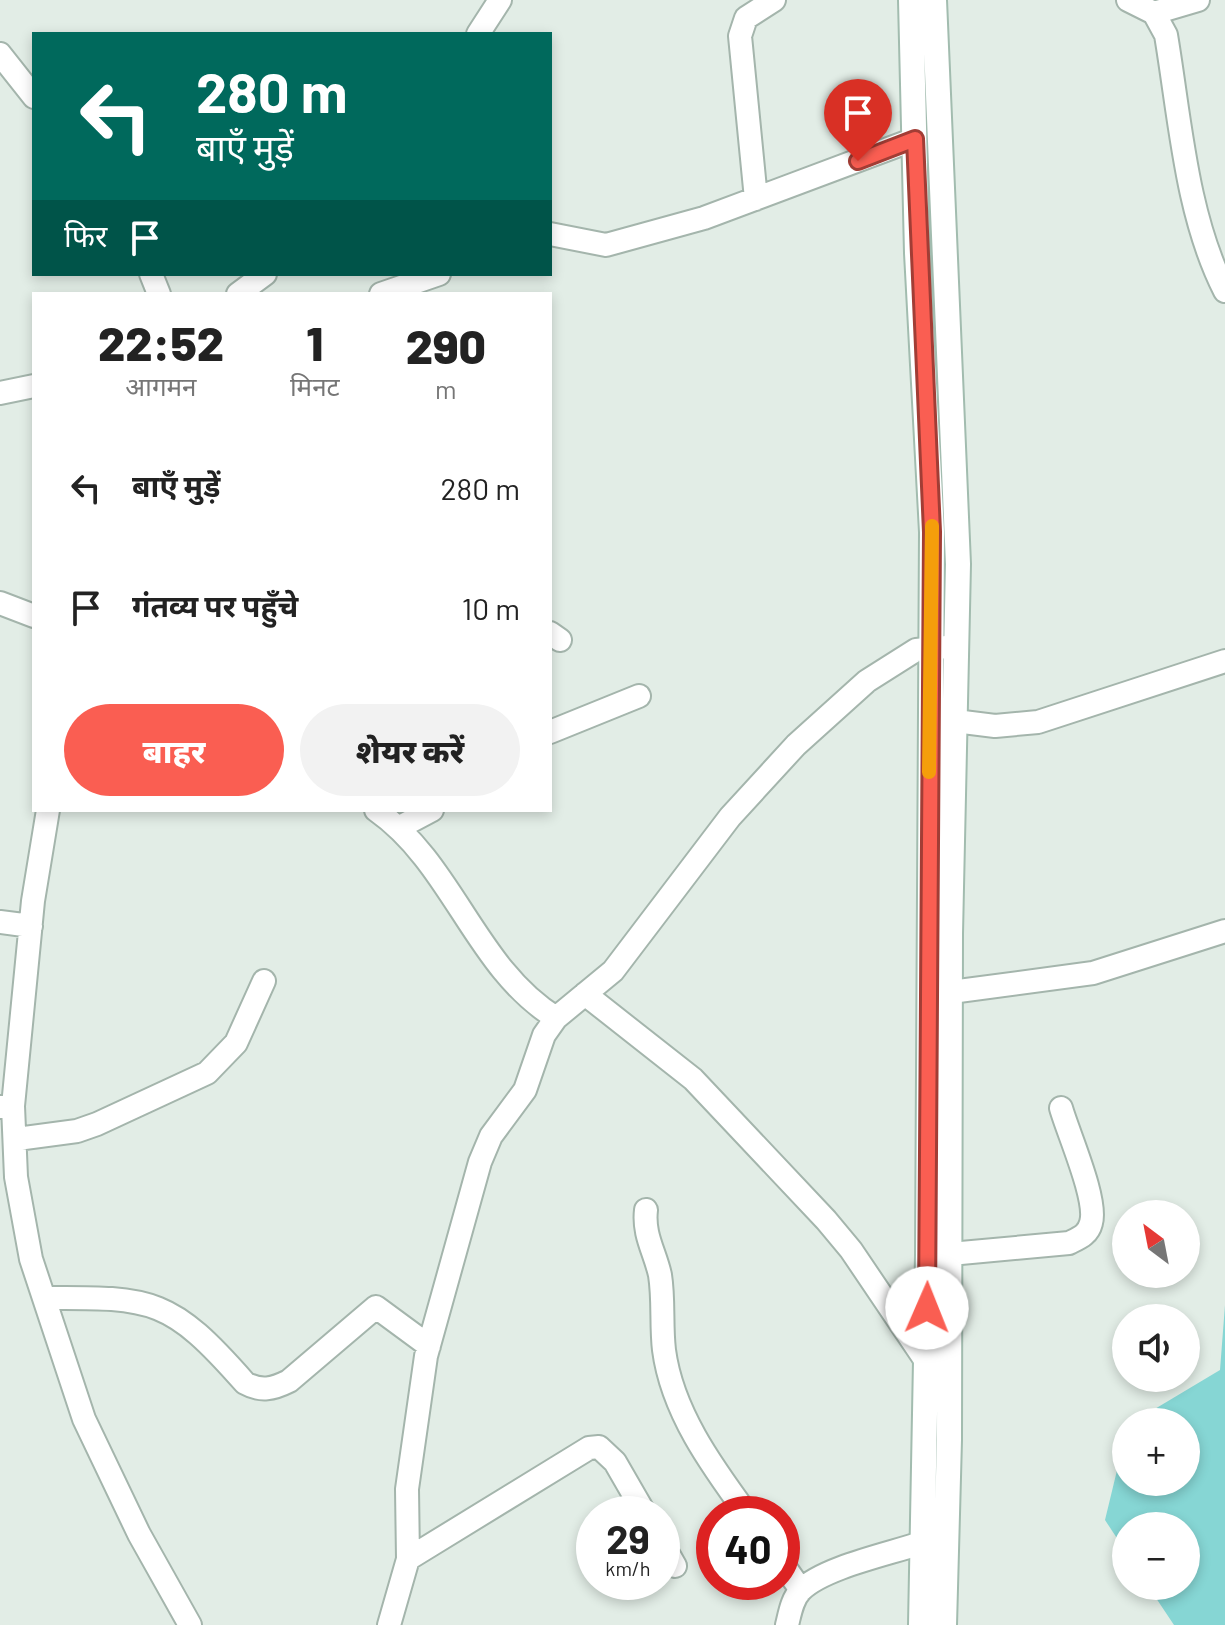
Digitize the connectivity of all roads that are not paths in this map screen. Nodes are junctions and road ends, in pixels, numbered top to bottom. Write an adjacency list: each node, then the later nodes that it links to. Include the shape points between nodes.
1 (500, 0): 8 (street)
2 (774, 0): 12 (street, via 746,18 740,36)
3 (911, 0): 11 (street)
4 (934, 0): 23 (street, via 958,564)
5 (1128, 0): 7 (street)
6 (1198, 0): 7 (street)
7 (1154, 13): 16 (street, via 1166,35 1195,200 1214,271)
8 (479, 32)
9 (0, 54): 10 (street)
10 (32, 94)
11 (915, 139): 12 (street); 24 (street, via 932,532)
12 (756, 199): 13 (street, via 606,245)
13 (552, 234)
14 (263, 276): 17 (street)
15 (433, 276): 18 (street)
16 (1225, 291)
17 (246, 292)
18 (387, 292)
19 (32, 386): 20 (street)
20 (0, 393)
21 (0, 603): 22 (street)
22 (32, 615)
23 (956, 646): 24 (street); 27 (street)
24 (931, 648): 38 (street, via 895,661 796,745 730,817 623,959); 47 (street)
25 (1225, 661): 27 (street, via 1038,722 995,726)
26 (639, 696): 28 (street)
27 (955, 721): 37 (street)
28 (552, 731)
29 (48, 812): 34 (street)
30 (379, 812): 32 (street)
31 (428, 812): 32 (street)
32 (400, 827): 39 (street, via 424,854 498,968)
33 (0, 922): 34 (street)
34 (31, 926): 40 (street)
35 (1225, 931): 37 (street, via 1093,973)
36 (264, 981): 42 (street, via 236,1043 207,1073 97,1124)
37 (951, 992): 44 (street)
38 (585, 994): 39 (street); 47 (street, via 693,1079 826,1220)
39 (556, 1018): 46 (street, via 544,1035 525,1090 491,1136 480,1162)
40 (7, 1107): 42 (street)
41 (1061, 1108): 44 (street, via 1092,1203 1092,1222 1085,1235 1069,1243)
42 (17, 1139): 45 (street, via 16,1177 31,1259)
43 (646, 1210): 49 (street, via 646,1237 660,1274 664,1351 677,1399 699,1445)
44 (950, 1254): 57 (street)
45 (45, 1298): 46 (street, via 134,1299 169,1312 256,1389 273,1389 289,1381 376,1307); 53 (street, via 84,1419)
46 (429, 1346): 51 (street, via 407,1489)
47 (926, 1361): 50 (street)
48 (634, 1496): 51 (street, via 607,1452 589,1448)
49 (734, 1496)
50 (921, 1543): 52 (street, via 822,1577); 56 (street)
51 (408, 1559): 54 (street)
52 (801, 1590): 55 (street)
53 (190, 1625)
54 (389, 1625)
55 (787, 1625)
56 (921, 1625)
57 (944, 1625)

